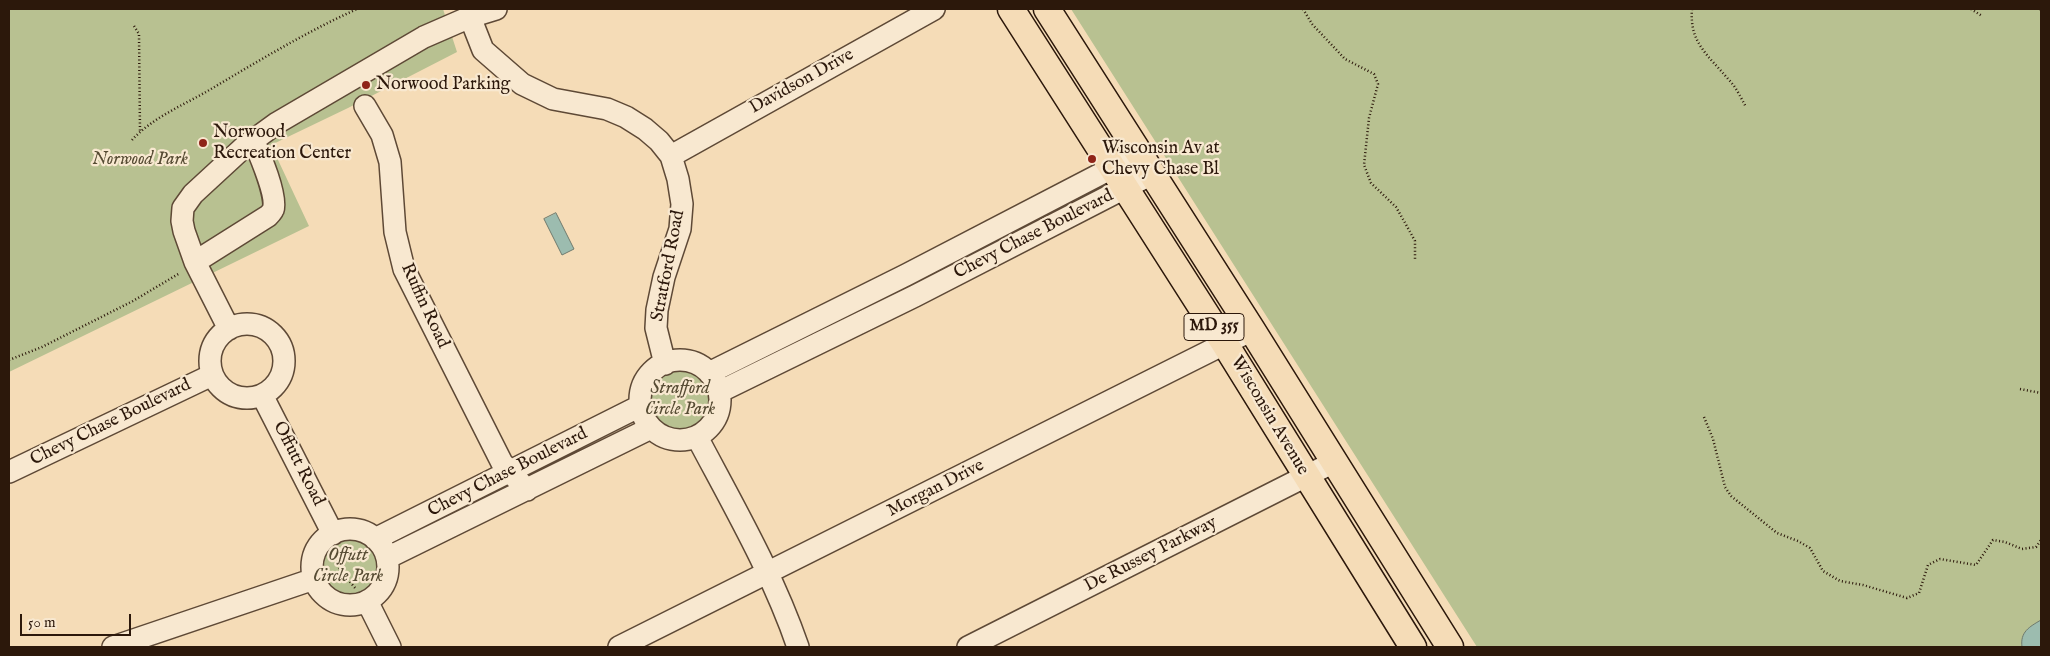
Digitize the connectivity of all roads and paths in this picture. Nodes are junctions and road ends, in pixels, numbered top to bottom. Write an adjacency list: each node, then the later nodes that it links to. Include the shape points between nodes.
1 (357, 9): 14 (path, via 318,27)
2 (496, 9): 9 (street)
3 (934, 9): 17 (street, Davidson Drive)
4 (1011, 9): 19 (main road, Wisconsin Avenue / MD 355)
5 (1047, 9): 18 (main road, Wisconsin Avenue / MD 355)
6 (1303, 9): 20 (path, via 1312,24 1344,59 1374,74 1378,84 1369,118 1364,165 1371,183 1396,207 1415,241)
7 (1692, 9): 13 (path, via 1696,41 1731,81)
8 (1970, 9): 10 (path)
9 (472, 13): 16 (street, via 310,103); 17 (street, Stratford Road, via 484,50 522,84 553,99 607,109 626,116 659,141)
10 (1982, 16)
11 (134, 26): 14 (path, via 139,34)
12 (365, 106): 41 (street, Ruffin Road, via 382,135 390,162 395,232 404,269 502,463)
13 (1746, 107)
14 (140, 130): 15 (path)
15 (132, 140)
16 (253, 140): 21 (street, via 193,194 183,208 184,231); 21 (street, via 271,189 273,210)
17 (671, 156): 28 (street, Stratford Road, via 682,204 680,228 657,310 656,328)
18 (1146, 164): 19 (street, Chevy Chase Boulevard); 25 (main road, Wisconsin Avenue / MD 355)
19 (1118, 178): 22 (street, Chevy Chase Boulevard); 23 (street, Chevy Chase Boulevard); 26 (main road, Wisconsin Avenue / MD 355)
20 (1415, 261)
21 (199, 270): 24 (street); 27 (path)
22 (906, 275): 23 (street); 29 (street, Chevy Chase Boulevard)
23 (915, 296): 32 (street, Chevy Chase Boulevard)
24 (232, 321): 30 (street, via 212,350); 34 (street, via 268,331 282,349 284,363 278,382)
25 (1252, 330): 26 (street, Morgan Drive); 39 (main road, Wisconsin Avenue / MD 355)
26 (1225, 344): 42 (main road, Wisconsin Avenue / MD 355); 48 (street, Morgan Drive)
27 (9, 360)
28 (664, 364): 29 (street, via 681,360 692,362); 35 (street, via 644,381)
29 (710, 373): 32 (street)
30 (212, 374): 34 (street, via 231,395 252,398); 40 (street, Chevy Chase Boulevard)
31 (2020, 389): 33 (path)
32 (720, 392): 38 (street, via 718,414 706,431)
33 (2041, 392)
34 (262, 395): 44 (street, Offutt Road)
35 (640, 406): 37 (street); 41 (street, Chevy Chase Boulevard)
36 (1704, 417): 46 (path, via 1725,487 1731,496 1777,533 1810,548 1823,571 1840,581 1908,598 1919,594 1928,565 1940,559 1976,564 1992,540 2022,550 2036,547)
37 (651, 428): 38 (street, via 670,439 684,440); 43 (street, Chevy Chase Boulevard)
38 (697, 436): 48 (street)
39 (1334, 462): 42 (street, De Russey Parkway); 57 (main road, Wisconsin Avenue / MD 355)
40 (9, 472)
41 (511, 472): 43 (street, Ruffin Road); 45 (street, Chevy Chase Boulevard)
42 (1307, 477): 55 (street, De Russey Parkway); 56 (main road, Wisconsin Avenue / MD 355)
43 (527, 490): 47 (street, Chevy Chase Boulevard)
44 (331, 535): 45 (street, via 354,529); 49 (street, via 316,551 312,570); 50 (path, via 340,570)
45 (375, 539): 47 (street)
46 (2041, 540)
47 (387, 558): 50 (street, via 386,580 375,596)
48 (768, 574): 53 (street, Morgan Drive); 54 (street)
49 (314, 579): 50 (street, via 326,597 347,605); 51 (street)
50 (362, 603): 52 (street)
51 (113, 647)
52 (390, 647)
53 (619, 647)
54 (798, 647)
55 (968, 647)
56 (1413, 647)
57 (1450, 647)

